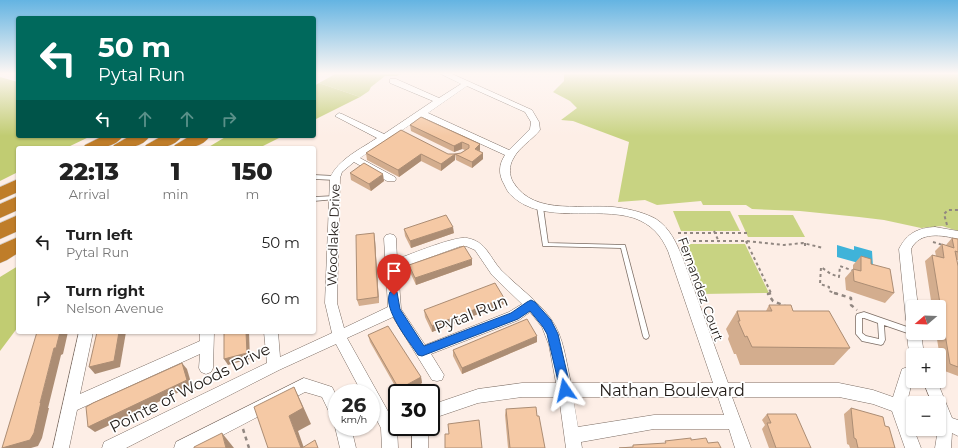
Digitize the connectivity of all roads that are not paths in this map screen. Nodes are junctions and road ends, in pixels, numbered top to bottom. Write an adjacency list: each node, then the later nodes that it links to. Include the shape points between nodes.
1 (423, 94): 4 (street)
2 (451, 94): 4 (street, Woodlake Drive)
3 (492, 94): 18 (street, via 528,110 535,122 535,130)
4 (440, 101): 5 (street, Woodlake Drive)
5 (421, 113): 7 (street, Woodlake Drive); 18 (street)
6 (339, 116): 9 (street)
7 (396, 129): 8 (street); 9 (street, Woodlake Drive)
8 (410, 136)
9 (382, 137): 19 (street, Woodlake Drive)
10 (111, 138): 14 (highway)
11 (138, 138): 15 (highway)
12 (170, 138): 16 (highway)
13 (198, 138): 17 (highway)
14 (95, 146)
15 (124, 146)
16 (156, 146)
17 (184, 146)
18 (510, 154): 28 (street, Fernandez Court, via 504,169 508,185 522,201)
19 (353, 158): 21 (street, Woodlake Drive, via 338,171); 22 (street)
20 (316, 177): 21 (lane)
21 (335, 178): 25 (street, Woodlake Drive)
22 (391, 179)
23 (16, 186): 24 (highway)
24 (0, 194)
25 (334, 198): 26 (lane); 44 (street, Woodlake Drive, via 330,303)
26 (316, 200)
27 (16, 203): 29 (highway)
28 (540, 207): 45 (lane, via 545,245 622,246); 54 (street, Fernandez Court, via 626,212 646,219 664,232 672,246)
29 (0, 212)
30 (16, 223): 31 (highway)
31 (0, 232)
32 (390, 238): 36 (street)
33 (949, 239): 37 (street, via 924,232 907,242 905,249)
34 (16, 245): 35 (highway)
35 (0, 255)
36 (392, 266): 38 (street, via 460,242 467,242 480,247 496,272); 39 (street)
37 (911, 300)
38 (531, 305): 47 (street, Pytal Run, via 514,316); 53 (street, via 553,334)
39 (395, 310): 44 (street, Pointe of Woods Drive); 47 (street)
40 (881, 321): 40 (lane, via 881,342 864,339 859,334 859,316 864,315); 41 (lane)
41 (906, 329)
42 (86, 334): 56 (street)
43 (271, 334): 48 (street)
44 (339, 336): 48 (street, Pointe of Woods Drive); 52 (street, Woodlake Drive)
45 (646, 336)
46 (207, 338): 49 (street); 56 (street)
47 (422, 352): 50 (street)
48 (274, 366): 69 (street, Pointe of Woods Drive)
49 (206, 368)
50 (437, 375)
51 (906, 378): 57 (street)
52 (365, 384)
53 (565, 390): 54 (street, Nathan Boulevard); 59 (street, Nathan Boulevard, via 522,390 478,396); 67 (street)
54 (723, 391): 57 (street, Nathan Boulevard, via 839,390 873,397); 62 (street, Fernandez Court)
55 (328, 394): 70 (street, via 304,385)
56 (70, 406): 68 (street)
57 (898, 406): 60 (street, Nathan Boulevard); 75 (street)
58 (380, 408): 61 (street, Woodlake Drive)
59 (440, 409)
60 (906, 409)
61 (388, 419)
62 (734, 422): 67 (street, via 654,422); 74 (street, Fernandez Court)
63 (948, 423): 76 (street)
64 (345, 436): 71 (street)
65 (392, 436): 72 (street, Woodlake Drive)
66 (420, 436): 73 (street)
67 (573, 442)
68 (61, 448)
69 (110, 448)
70 (182, 448)
71 (348, 448)
72 (390, 448)
73 (420, 448)
74 (743, 448)
75 (913, 448)
76 (943, 448)

